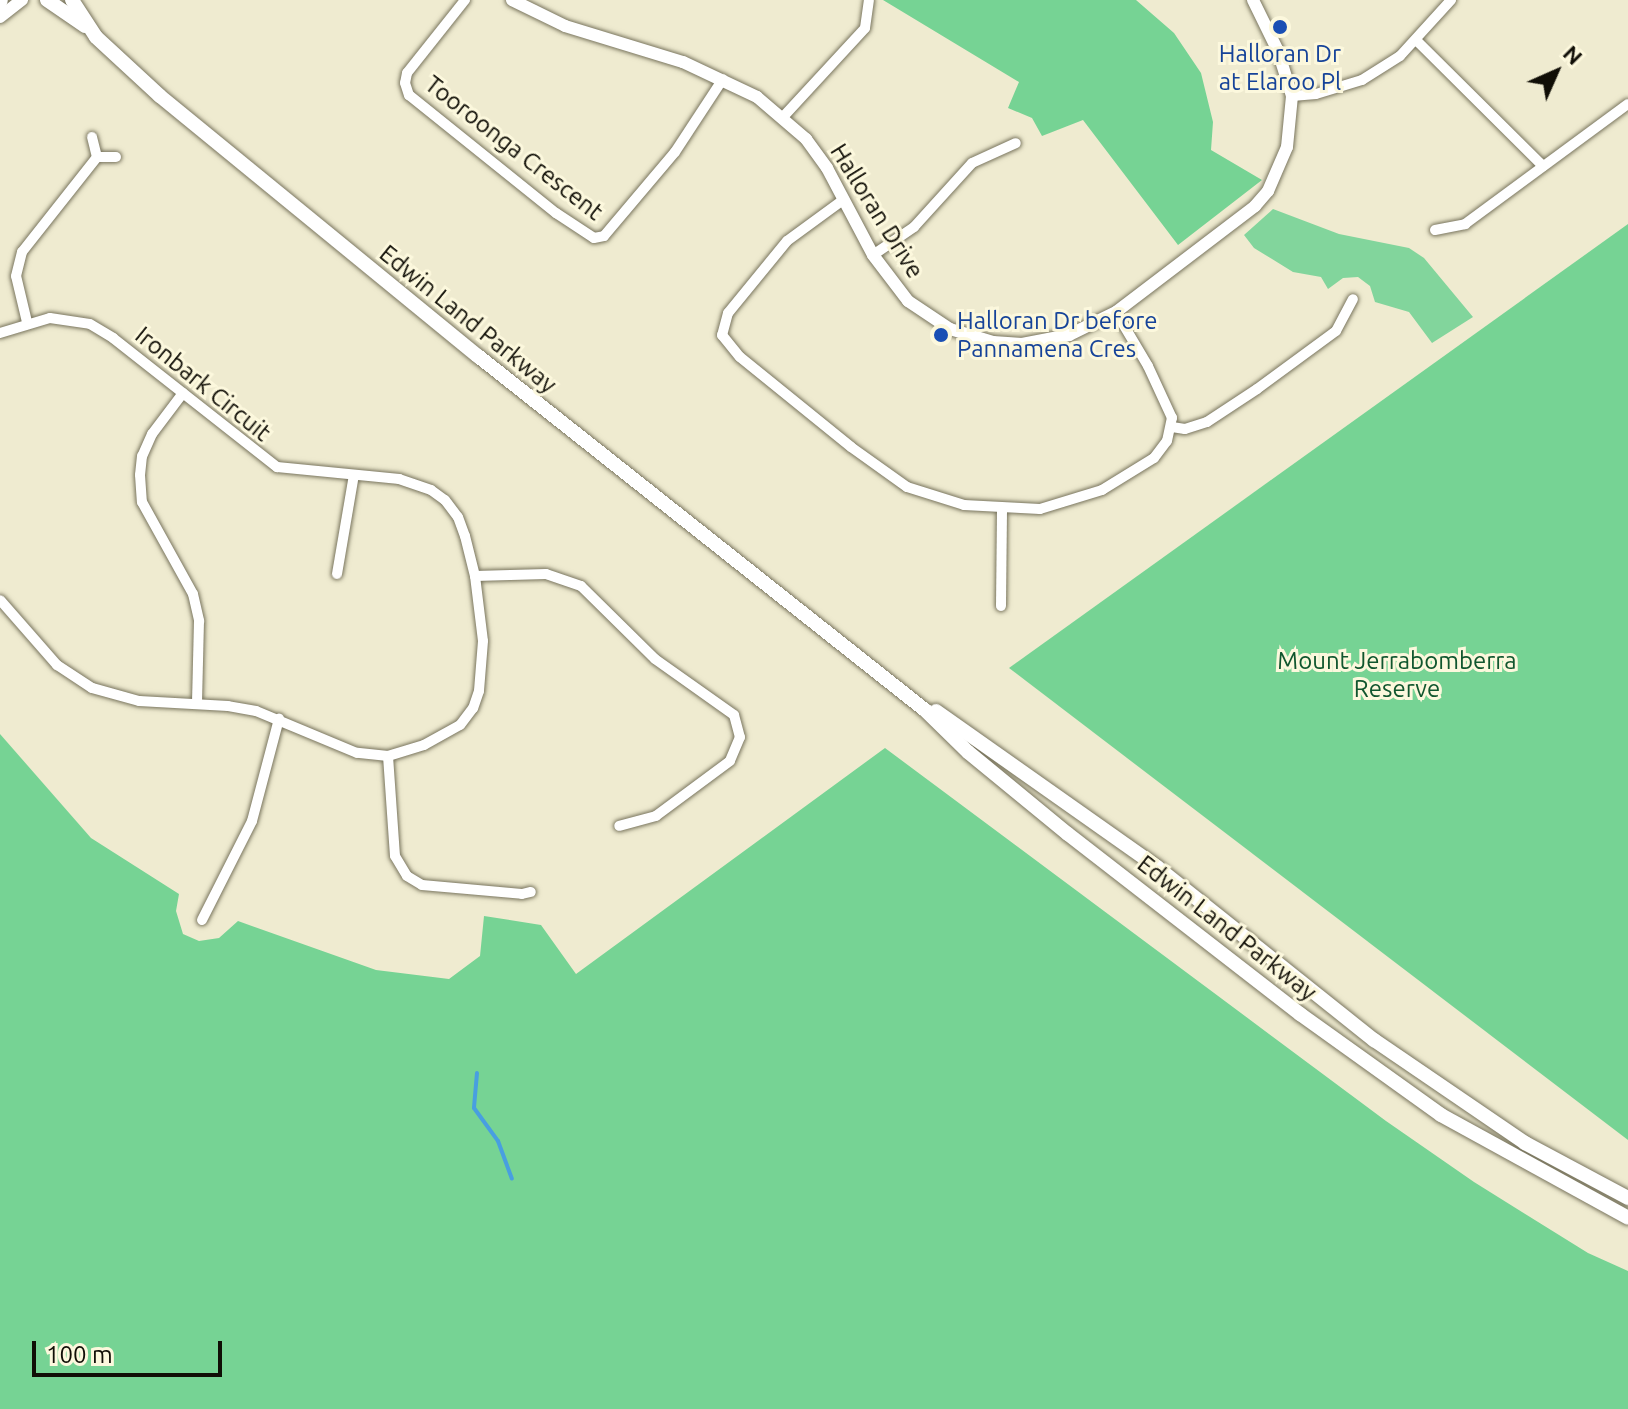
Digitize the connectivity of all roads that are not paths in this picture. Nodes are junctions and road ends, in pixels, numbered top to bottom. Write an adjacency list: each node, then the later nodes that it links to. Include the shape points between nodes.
1 (22, 0): 9 (street)
2 (47, 0): 10 (main road, Edwin Land Parkway)
3 (72, 0): 10 (main road, Edwin Land Parkway)
4 (465, 0): 12 (street, Tooroonga Crescent, via 407,73 409,95 594,238 604,236 666,163)
5 (512, 0): 12 (street, Halloran Drive, via 565,26)
6 (869, 0): 15 (street, via 865,28)
7 (1253, 0): 13 (street, Halloran Drive)
8 (1451, 0): 11 (street)
9 (0, 17)
10 (89, 28): 36 (main road, Edwin Land Parkway, via 182,115)
11 (1416, 40): 13 (street, via 1362,80); 20 (street)
12 (723, 79): 15 (street, Halloran Drive)
13 (1292, 96): 25 (street, Halloran Drive, via 1287,147 1268,191)
14 (1628, 104): 20 (street)
15 (783, 117): 21 (street, Halloran Drive, via 820,158)
16 (92, 137): 18 (street)
17 (1016, 143): 23 (street, via 972,163 914,227)
18 (97, 157): 19 (street); 26 (street, via 20,256 16,276)
19 (116, 157)
20 (1543, 166): 22 (street, via 1465,224)
21 (843, 200): 23 (street, Halloran Drive); 31 (street, via 787,241 728,313 724,340 890,477 946,501)
22 (1435, 230)
23 (873, 255): 25 (street, Halloran Drive, via 908,301 950,329 993,342 1042,343)
24 (1353, 299): 29 (street, via 1336,331 1257,389 1207,422)
25 (1116, 312): 29 (street, via 1148,366)
26 (27, 322): 27 (street, Ironbark Circuit); 28 (street, Ironbark Circuit, via 58,318 97,327)
27 (0, 333)
28 (183, 393): 30 (street, Ironbark Circuit, via 277,467); 37 (street, via 152,434 140,475 142,502 193,594 199,621)
29 (1172, 427): 31 (street, via 1154,458 1102,490 1040,509)
30 (354, 475): 32 (street); 33 (street, Ironbark Circuit, via 416,483 445,500 462,526)
31 (1002, 509): 35 (street)
32 (337, 574)
33 (475, 576): 39 (street, Ironbark Circuit, via 483,664 473,708 460,725); 40 (street, via 546,574 581,586 666,668 734,715 739,742 730,761 656,816)
34 (0, 600): 37 (street, Ironbark Circuit, via 50,658 80,682 128,699)
35 (1001, 606)
36 (828, 633): 43 (main road, Edwin Land Parkway, via 1157,867 1374,1040 1525,1143); 44 (main road, Edwin Land Parkway, via 1068,834 1300,1014 1441,1115)
37 (197, 704): 38 (street, Ironbark Circuit, via 242,708)
38 (279, 719): 39 (street, Ironbark Circuit, via 348,751); 42 (street, via 252,821)
39 (388, 756): 41 (street, via 395,856 407,876 422,885)
40 (619, 826)
41 (531, 892)
42 (202, 920)
43 (1628, 1198)
44 (1628, 1218)

